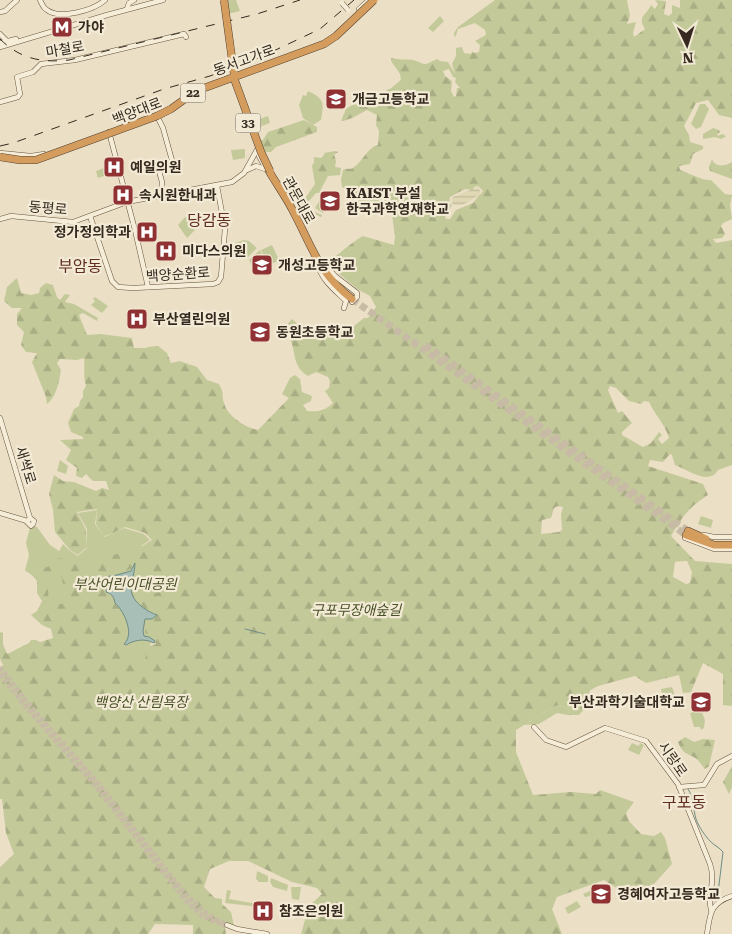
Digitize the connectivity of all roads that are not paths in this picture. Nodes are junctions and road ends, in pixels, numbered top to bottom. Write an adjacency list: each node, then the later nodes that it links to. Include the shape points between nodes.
1 (17, 0): 11 (main road)
2 (40, 0): 3 (main road, via 48,11 63,15)
3 (105, 0)
4 (134, 0): 10 (main road)
5 (153, 0): 10 (main road)
6 (163, 0): 10 (main road)
7 (223, 1): 17 (highway, bridge)
8 (340, 1): 12 (main road, bridge)
9 (372, 1): 12 (main road, 백양대로); 16 (highway, 동서고가로 / 22, bridge, via 332,37 310,49); 17 (main road, 백양대로, via 326,44)
10 (128, 8): 14 (main road)
11 (0, 12)
12 (353, 15): 17 (main road, 백양대로, via 321,42)
13 (186, 37): 19 (main road, 마철로, via 184,34 75,60 40,64 34,72 17,77 18,97)
14 (7, 39): 15 (main road); 15 (main road)
15 (0, 45)
16 (270, 63): 24 (highway, 동서고가로 / 22, bridge, via 196,91 161,114); 26 (highway, 동서고가로 / 22, bridge, via 197,90 159,114)
17 (234, 75): 18 (main road, 백양대로); 25 (main road); 29 (highway, 33, bridge)
18 (225, 79): 20 (main road, 백양대로); 23 (main road, 백양대로, via 193,90 160,112)
19 (0, 102)
20 (160, 115): 21 (main road, 백양대로); 22 (main road, via 158,118)
21 (152, 119): 22 (main road); 23 (main road, 백양대로)
22 (164, 131): 34 (main road, via 173,164 159,171)
23 (109, 134): 26 (main road, 백양대로); 26 (main road, 백양대로); 35 (main road)
24 (79, 144): 27 (highway, 동서고가로 / 22, bridge, via 36,160); 27 (highway, bridge, via 41,160 27,162)
25 (258, 148): 28 (main road); 29 (main road, via 258,156); 30 (main road, 동평로); 37 (main road, via 289,197)
26 (62, 149): 27 (main road, 백양대로, via 31,156); 27 (highway, 동서고가로 / 22, bridge, via 32,159)
27 (0, 156)
28 (250, 168): 29 (main road, via 258,166); 30 (main road)
29 (269, 171): 37 (highway, 관문대로 / 33)
30 (244, 173): 31 (main road, 동평로)
31 (236, 179): 32 (main road, 동평로); 33 (main road, 동평로)
32 (210, 186): 33 (main road, 동평로); 34 (main road, 동평로)
33 (217, 186): 41 (main road, 백양순환로, via 225,229 221,279 213,284)
34 (161, 196): 35 (main road, 동평로)
35 (127, 202): 36 (main road, 동평로); 41 (main road)
36 (90, 216): 38 (main road, 동평로, via 67,222 11,216); 41 (main road, 백양순환로, via 114,283 122,288)
37 (297, 216): 39 (highway, 관문대로 / 33)
38 (0, 219)
39 (315, 255): 40 (main road); 42 (highway, 33)
40 (318, 264): 42 (main road, via 332,284); 43 (main road, via 326,280 346,301)
41 (148, 288)
42 (352, 298)
43 (344, 308)
44 (0, 418): 46 (main road, 새싹로, via 28,520)
45 (0, 513): 46 (main road)
46 (8, 515): 47 (main road)
47 (0, 517)
48 (687, 533): 50 (highway)
49 (732, 537): 51 (main road, via 714,537 690,529 684,535 714,549)
50 (732, 543)
51 (732, 549)
52 (534, 727): 54 (main road, 시랑로, via 546,740 566,747 605,728 644,739)
53 (732, 756): 55 (main road, via 717,764 704,785)
54 (679, 787): 55 (main road); 56 (main road, 시랑로)
55 (687, 787): 56 (main road)
56 (682, 793): 58 (main road, 시랑로, via 713,874)
57 (732, 896): 58 (main road)
58 (711, 910): 63 (main road)
59 (228, 927): 61 (main road)
60 (237, 929): 61 (main road)
61 (257, 933): 62 (main road)
62 (265, 934)
63 (707, 934)

